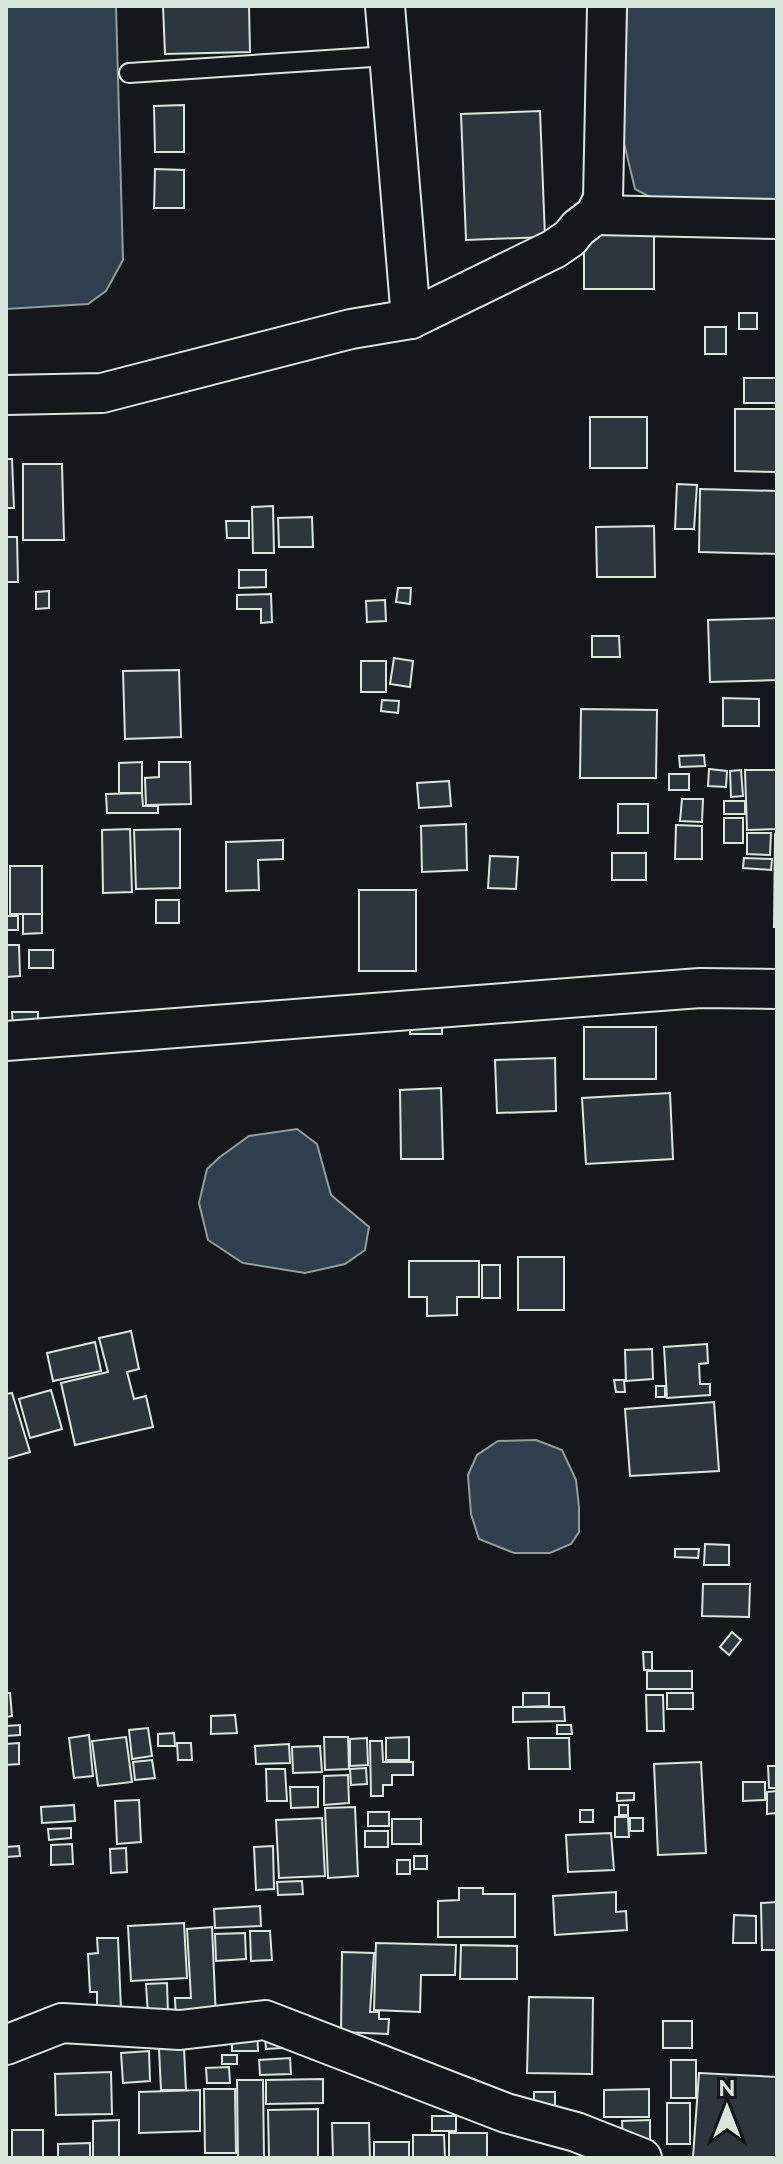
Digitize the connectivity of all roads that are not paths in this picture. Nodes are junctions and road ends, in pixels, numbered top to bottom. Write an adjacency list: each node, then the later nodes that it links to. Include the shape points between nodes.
1 (385, 6): 3 (street)
2 (607, 6): 5 (street, via 603,199)
3 (388, 56): 4 (lane); 7 (street)
4 (129, 73)
5 (595, 215): 6 (street); 7 (street, via 554,249)
6 (777, 219)
7 (411, 319): 8 (street, via 351,329 102,393)
8 (6, 395)
9 (777, 989): 10 (street, via 700,988)
10 (6, 1041)
11 (6, 2045): 12 (street, via 62,2023 180,2030 265,2020 506,2113)
12 (642, 2158)

